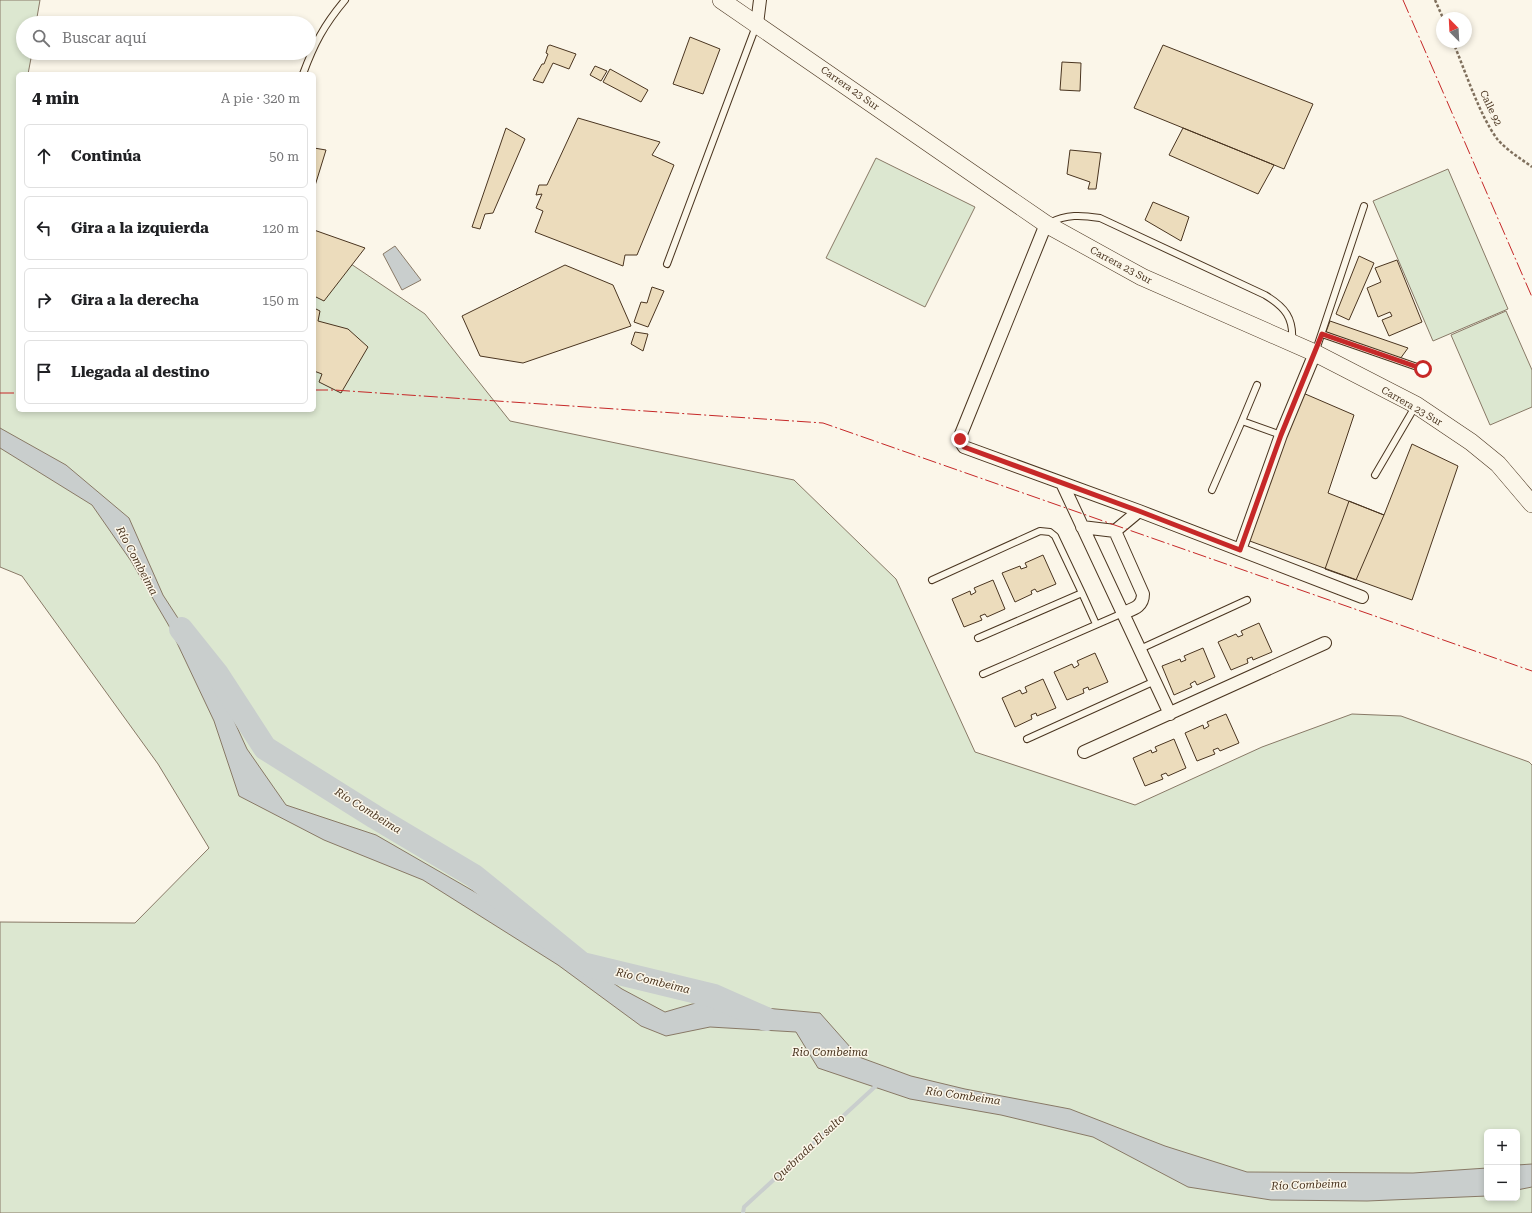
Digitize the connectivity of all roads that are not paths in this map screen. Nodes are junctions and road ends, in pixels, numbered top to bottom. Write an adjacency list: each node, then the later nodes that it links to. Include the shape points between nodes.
1 (345, 0): 5 (lane)
2 (721, 0): 4 (main road, Carrera 23 Sur)
3 (760, 0): 4 (street)
4 (757, 24): 9 (main road, Carrera 23 Sur); 10 (lane)
5 (316, 40)
6 (308, 60): 7 (lane)
7 (304, 72)
8 (1364, 206): 11 (lane)
9 (1046, 224): 12 (main road, Carrera 23 Sur, via 1142,277); 12 (lane, via 1069,215 1100,218 1264,295 1276,302 1288,316 1293,328); 20 (street, via 960,439 964,447)
10 (666, 264)
11 (1322, 334): 13 (lane); 14 (lane)
12 (1291, 344): 13 (main road, Carrera 23 Sur)
13 (1315, 353): 16 (main road, Carrera 23 Sur); 18 (street)
14 (1423, 369)
15 (1257, 385): 17 (lane)
16 (1416, 405): 19 (lane); 22 (main road, Carrera 23 Sur, via 1471,442 1498,464)
17 (1242, 422): 18 (lane); 21 (lane)
18 (1281, 435): 26 (street)
19 (1375, 475)
20 (1062, 483): 23 (street); 24 (street)
21 (1212, 490)
22 (1532, 504)
23 (1139, 511): 25 (street); 26 (street)
24 (1082, 527): 25 (street); 31 (street)
25 (1115, 531): 31 (street, via 1143,594 1140,605)
26 (1240, 550): 29 (street)
27 (932, 580): 28 (lane, via 1040,531 1050,532 1055,536)
28 (1082, 593): 32 (lane); 33 (lane)
29 (1362, 597)
30 (1247, 600): 35 (lane)
31 (1123, 613): 32 (lane); 35 (street)
32 (1096, 624): 36 (lane)
33 (978, 638)
34 (1325, 643): 38 (street)
35 (1140, 649): 37 (street)
36 (983, 674)
37 (1155, 681): 38 (street); 39 (lane)
38 (1170, 714): 40 (street)
39 (1027, 739)
40 (1084, 752)

